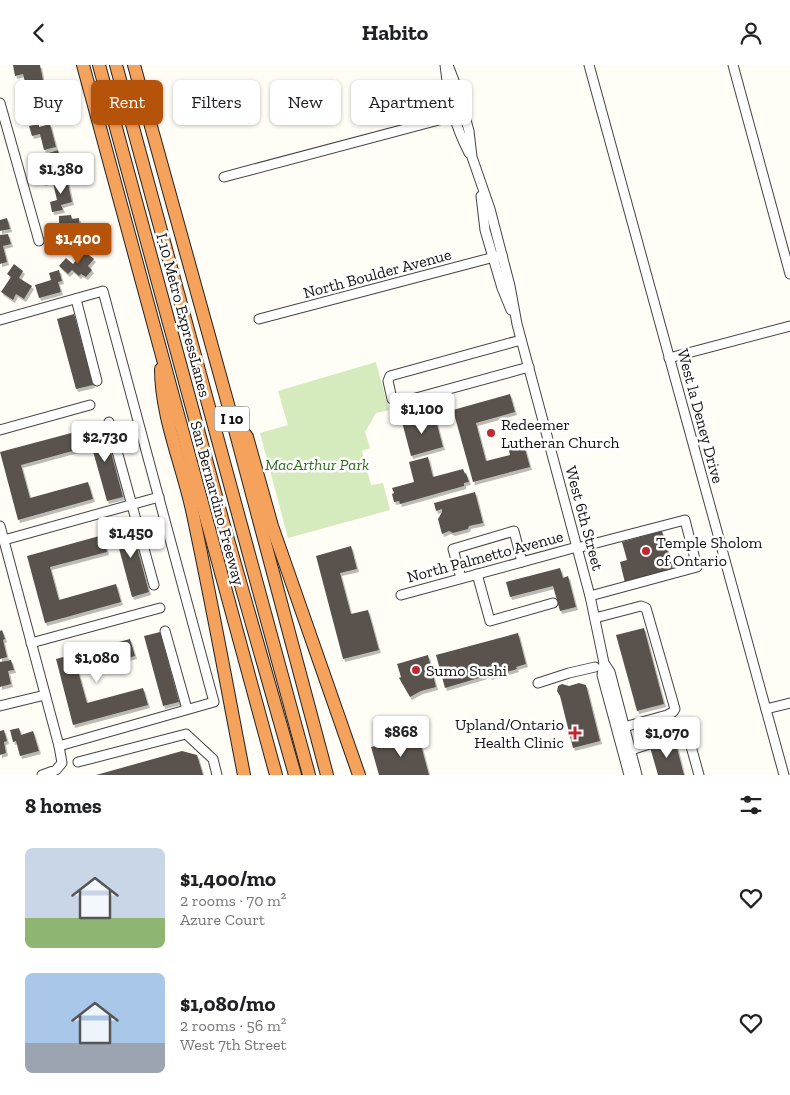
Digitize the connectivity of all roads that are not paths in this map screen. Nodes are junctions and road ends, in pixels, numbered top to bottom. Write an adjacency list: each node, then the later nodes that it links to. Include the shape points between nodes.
1 (83, 65): 22 (highway, San Bernardino Freeway)
2 (98, 65): 32 (highway, I-10 Metro ExpressLanes)
3 (116, 65): 36 (highway, I-10 Metro ExpressLanes)
4 (134, 65): 27 (highway, I 10)
5 (447, 65): 8 (street, West 6th Street); 12 (street, West 6th Street, via 469,131)
6 (589, 65): 23 (street, West la Deney Drive)
7 (733, 65): 16 (street)
8 (448, 80)
9 (0, 103): 14 (street)
10 (420, 125): 13 (street)
11 (456, 125): 12 (street, West 6th Street)
12 (472, 157): 15 (street, West 6th Street, via 490,209)
13 (224, 177)
14 (39, 241)
15 (497, 256): 18 (street, North Boulder Avenue); 21 (street, West 6th Street, via 510,286)
16 (790, 274)
17 (76, 299): 19 (street); 25 (street); 30 (street, via 103,291)
18 (259, 319)
19 (0, 320)
20 (790, 326): 23 (street)
21 (521, 340): 24 (street, West 6th Street); 24 (street, via 390,376 392,399 398,403)
22 (161, 352): 47 (highway, San Bernardino Freeway); 63 (highway, via 161,391 204,562)
23 (669, 358): 56 (street, West la Deney Drive)
24 (529, 367): 35 (street, West 6th Street)
25 (97, 381)
26 (90, 405): 29 (street)
27 (231, 415): 67 (highway, I 10); 68 (highway, via 247,437 272,526)
28 (109, 421): 31 (street)
29 (0, 430)
30 (159, 497): 31 (street); 55 (street, via 214,702)
31 (132, 505): 34 (street); 40 (street)
32 (223, 522): 47 (highway); 65 (highway, I-10 Metro ExpressLanes)
33 (0, 526): 34 (street)
34 (4, 540): 48 (street)
35 (577, 547): 37 (street, North Palmetto Avenue); 42 (street, West 6th Street); 42 (street, North Palmetto Avenue, via 685,520 697,567)
36 (251, 559): 66 (highway, I-10 Metro ExpressLanes); 67 (highway)
37 (522, 562): 38 (street, North Palmetto Avenue); 39 (street, via 514,531 453,549)
38 (477, 574): 39 (street, North Palmetto Avenue); 43 (street, via 490,621)
39 (461, 579): 41 (street, North Palmetto Avenue)
40 (154, 585)
41 (401, 595)
42 (590, 596): 45 (street, West 6th Street)
43 (553, 603)
44 (160, 608): 48 (street)
45 (595, 618): 49 (street, West 6th Street); 57 (street, via 641,606 646,608 675,709 667,715)
46 (165, 631): 55 (street)
47 (237, 638): 64 (highway, San Bernardino Freeway)
48 (31, 643): 52 (street)
49 (604, 663): 57 (street, West 6th Street, via 610,672); 69 (street, West 6th Street, via 602,675)
50 (595, 667): 51 (street)
51 (538, 683)
52 (45, 695): 54 (street); 58 (street)
53 (790, 703): 56 (street)
54 (0, 707)
55 (187, 709): 58 (street)
56 (766, 709): 72 (street, West la Deney Drive)
57 (624, 727): 59 (street, West 6th Street)
58 (59, 746): 61 (street, via 62,763 56,770)
59 (631, 750): 70 (street, West 6th Street); 71 (street, via 687,732)
60 (78, 762): 62 (street, via 186,734 213,759)
61 (42, 775)
62 (217, 775)
63 (244, 775)
64 (276, 775)
65 (296, 775)
66 (309, 775)
67 (326, 775)
68 (359, 775)
69 (629, 775)
70 (637, 775)
71 (699, 775)
72 (784, 775)

